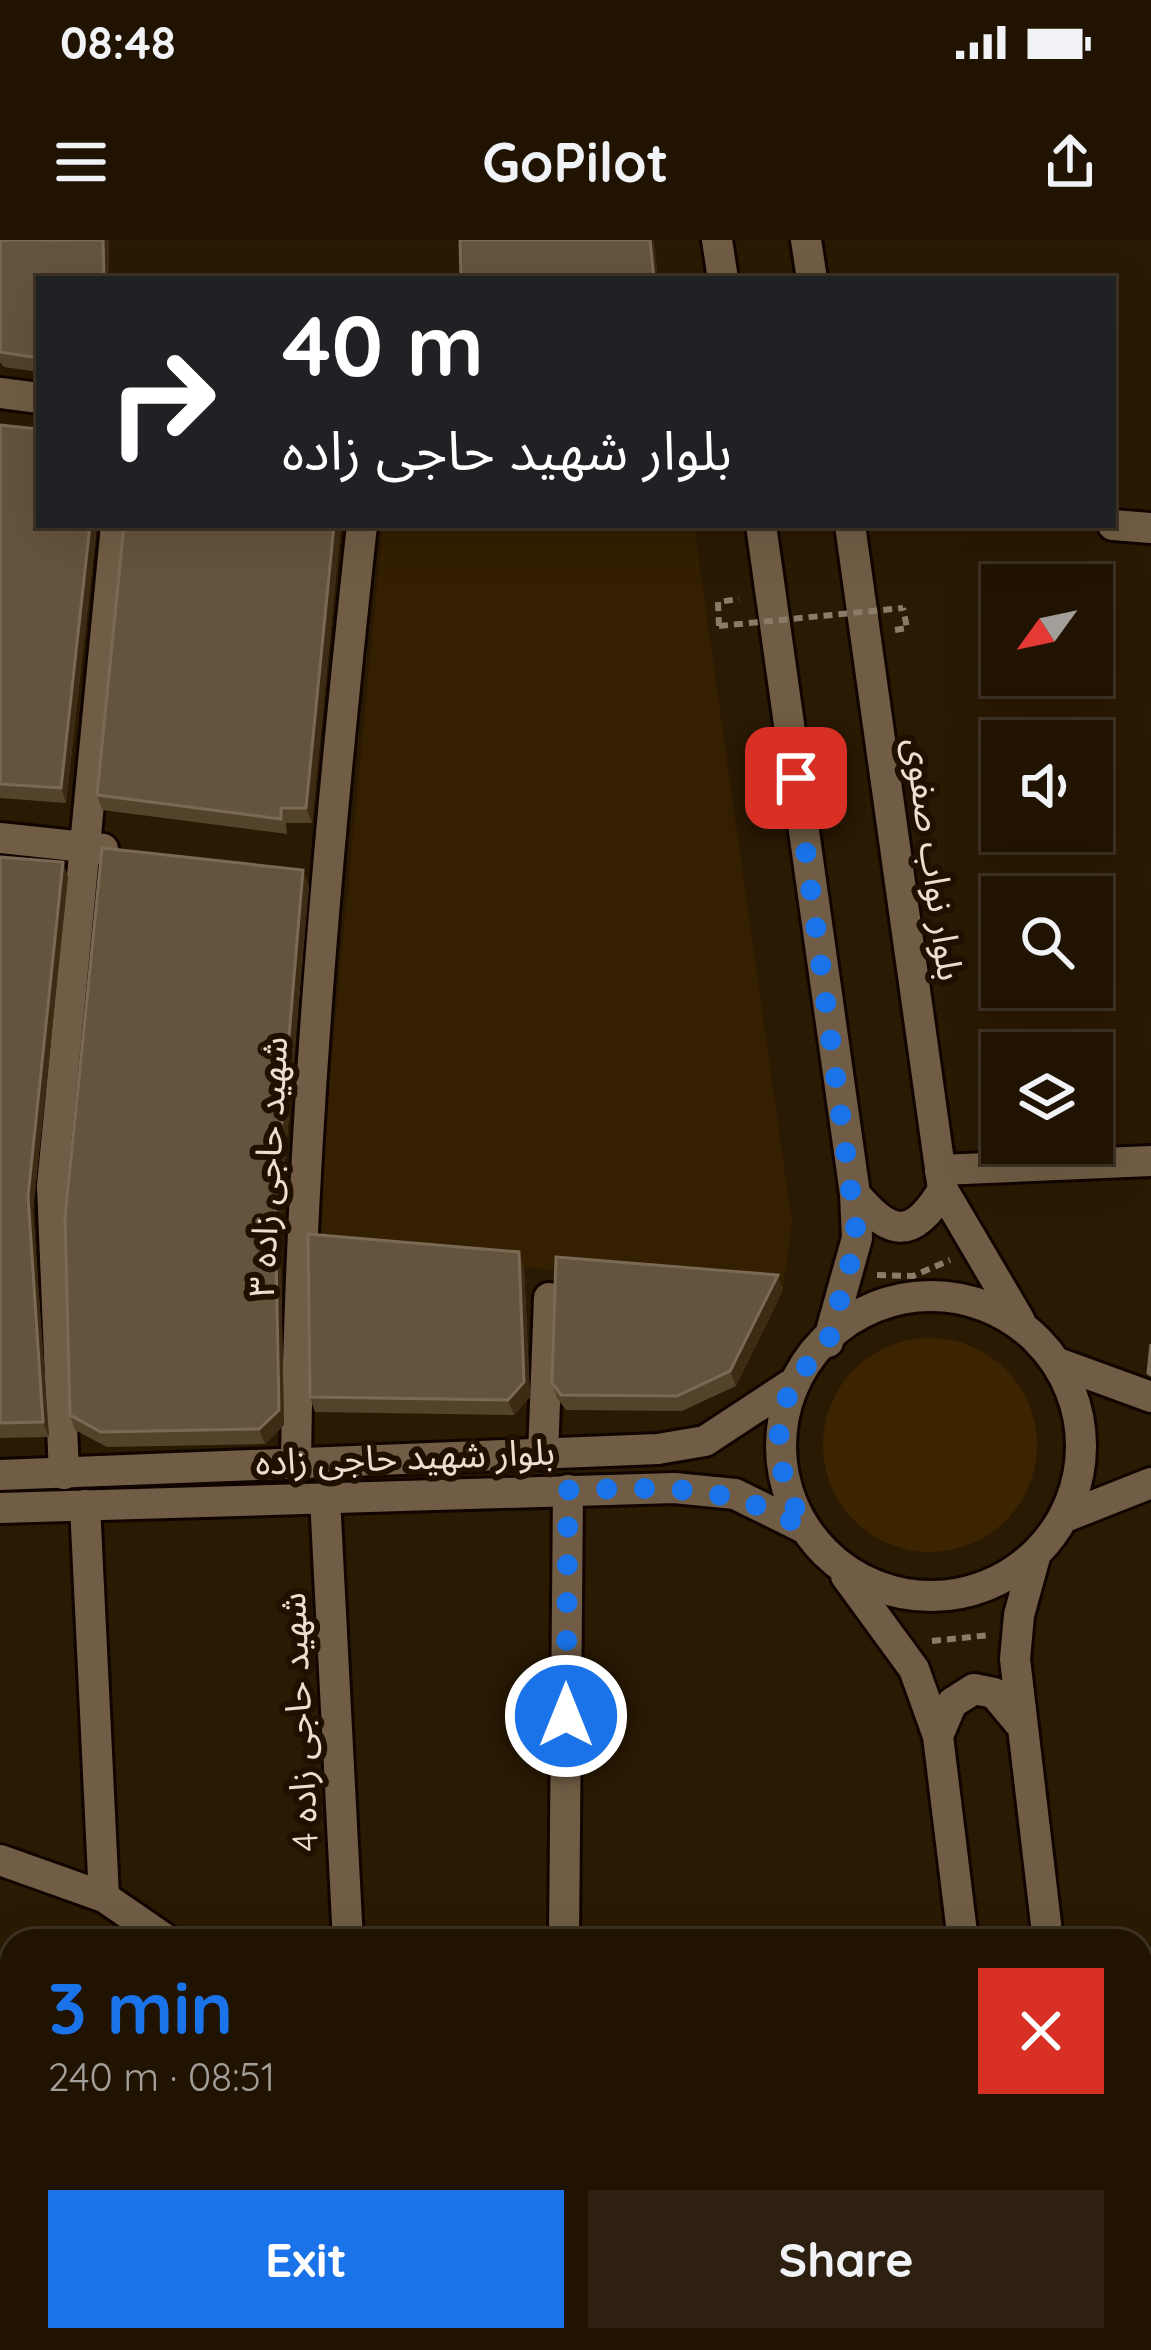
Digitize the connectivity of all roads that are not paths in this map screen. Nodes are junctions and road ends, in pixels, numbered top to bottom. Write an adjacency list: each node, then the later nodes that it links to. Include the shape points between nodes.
1 (717, 240): 3 (street)
2 (806, 240): 4 (street)
3 (723, 276)
4 (812, 276)
5 (0, 393): 6 (street)
6 (36, 398)
7 (1116, 525): 12 (street)
8 (116, 528): 14 (street)
9 (362, 528): 26 (street, شهید حاجی زاده ۳, via 313,875)
10 (761, 528): 18 (street)
11 (850, 528): 17 (street, بلوار نواب صفوی)
12 (1151, 528)
13 (0, 838): 14 (street)
14 (84, 847): 15 (street); 27 (street, via 52,1186)
15 (127, 852)
16 (1151, 1161): 17 (street)
17 (941, 1180): 18 (street, via 926,1217 902,1228 879,1223); 20 (street, بلوار نواب صفوی)
18 (855, 1194): 21 (street, via 857,1238)
19 (549, 1298): 25 (street)
20 (1023, 1325): 21 (street, via 976,1301 923,1294 872,1306); 22 (street)
21 (828, 1342): 23 (street)
22 (1058, 1363): 24 (street); 34 (street, via 1079,1412 1082,1466)
23 (790, 1385): 25 (street, بلوار شهید حاجی زاده, via 705,1441); 35 (street, via 779,1435 784,1483)
24 (1151, 1397)
25 (543, 1454): 26 (street, بلوار شهید حاجی زاده)
26 (296, 1462): 27 (street, بلوار شهید حاجی زاده)
27 (64, 1474): 28 (street, بلوار شهید حاجی زاده)
28 (0, 1475)
29 (1151, 1483): 34 (street)
30 (568, 1490): 31 (street, بلوار شهید حاجی زاده); 35 (street, بلوار شهید حاجی زاده, via 735,1494); 44 (street)
31 (325, 1498): 32 (street, بلوار شهید حاجی زاده); 43 (street, شهید حاجی زاده 4)
32 (85, 1505): 33 (street, بلوار شهید حاجی زاده); 41 (street)
33 (0, 1508)
34 (1065, 1517): 36 (street)
35 (804, 1528): 37 (street)
36 (1035, 1557): 37 (street, via 991,1586 939,1598 886,1591); 38 (street, via 1017,1636)
37 (839, 1566): 39 (street, via 914,1669)
38 (1019, 1723): 39 (street, via 994,1693 974,1689 952,1703); 46 (street)
39 (938, 1736): 45 (street)
40 (0, 1859): 41 (street)
41 (104, 1897): 42 (street)
42 (151, 1929)
43 (347, 1929)
44 (564, 1929)
45 (962, 1929)
46 (1046, 1929)

